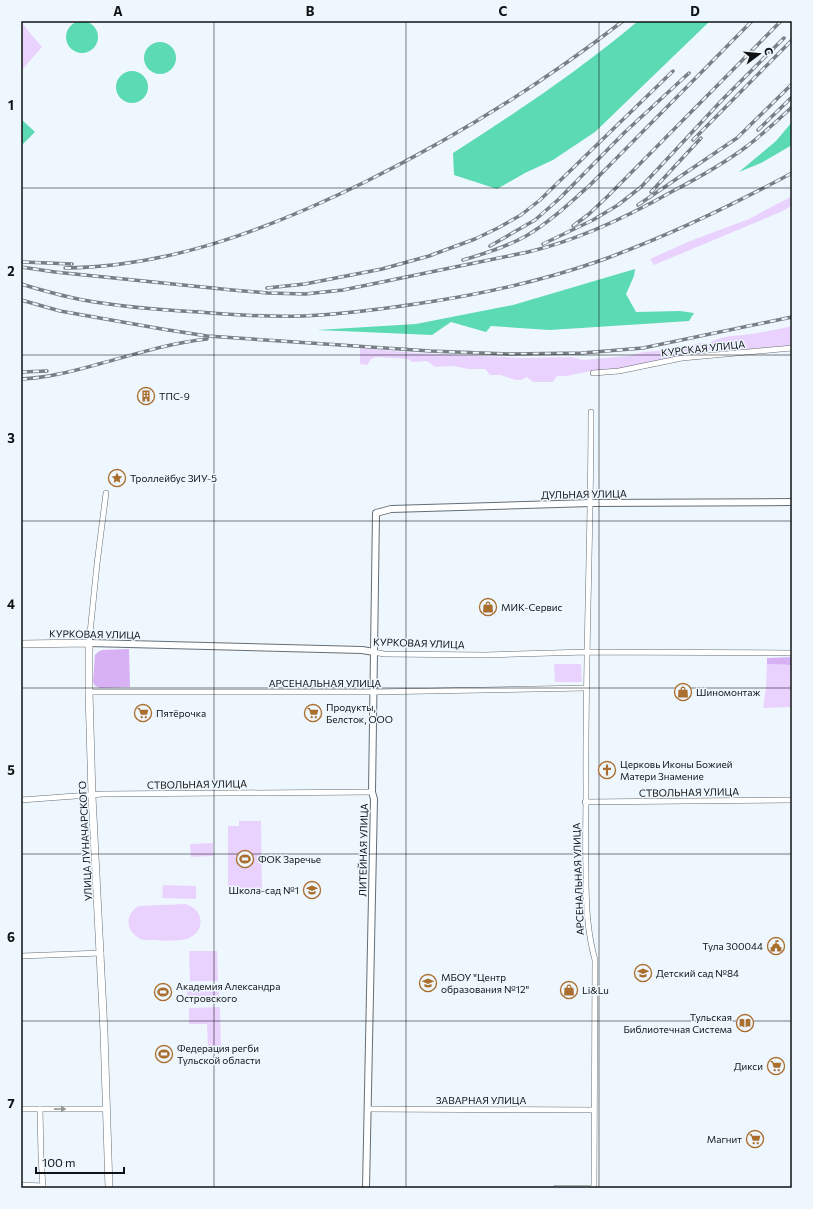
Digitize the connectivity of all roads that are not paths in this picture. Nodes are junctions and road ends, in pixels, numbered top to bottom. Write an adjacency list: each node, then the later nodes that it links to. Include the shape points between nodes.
1 (792, 348): 2 (street, КУРСКАЯ УЛИЦА, via 682,358 619,371)
2 (593, 373)
3 (591, 412): 6 (street, АРСЕНАЛЬНАЯ УЛИЦА)
4 (106, 493): 8 (street, УЛИЦА ЛУНАЧАРСКОГО)
5 (792, 502): 6 (street, ДУЛЬНАЯ УЛИЦА)
6 (591, 503): 7 (street, ДУЛЬНАЯ УЛИЦА, via 390,509); 11 (street, АРСЕНАЛЬНАЯ УЛИЦА)
7 (376, 513): 10 (street, ЛИТЕЙНАЯ УЛИЦА)
8 (89, 643): 9 (main road, КУРКОВАЯ УЛИЦА); 10 (street, КУРКОВАЯ УЛИЦА); 14 (main road, УЛИЦА ЛУНАЧАРСКОГО)
9 (21, 644)
10 (374, 652): 11 (street, КУРКОВАЯ УЛИЦА, via 485,655); 15 (street, ЛИТЕЙНАЯ УЛИЦА)
11 (587, 652): 12 (street, КУРКОВАЯ УЛИЦА); 13 (street, АРСЕНАЛЬНАЯ УЛИЦА)
12 (792, 653)
13 (586, 688): 15 (street, АРСЕНАЛЬНАЯ УЛИЦА); 20 (street, АРСЕНАЛЬНАЯ УЛИЦА)
14 (89, 692): 15 (street, АРСЕНАЛЬНАЯ УЛИЦА); 17 (main road, УЛИЦА ЛУНАЧАРСКОГО)
15 (374, 692): 16 (street, ЛИТЕЙНАЯ УЛИЦА)
16 (372, 792): 17 (street, СТВОЛЬНАЯ УЛИЦА); 24 (street, ЛИТЕЙНАЯ УЛИЦА, via 374,799)
17 (92, 796): 18 (street, СТВОЛЬНАЯ УЛИЦА); 21 (main road, УЛИЦА ЛУНАЧАРСКОГО)
18 (21, 800)
19 (792, 800): 20 (street, СТВОЛЬНАЯ УЛИЦА)
20 (585, 802): 27 (street, АРСЕНАЛЬНАЯ УЛИЦА, via 586,915 595,960)
21 (100, 953): 22 (street); 23 (main road, УЛИЦА ЛУНАЧАРСКОГО)
22 (21, 956)
23 (107, 1108): 26 (street, one-way to 23); 30 (main road, УЛИЦА ЛУНАЧАРСКОГО)
24 (368, 1108): 27 (street, ЗАВАРНАЯ УЛИЦА); 31 (street, ЛИТЕЙНАЯ УЛИЦА)
25 (21, 1109): 26 (street)
26 (40, 1109): 29 (street)
27 (593, 1110): 33 (street, АРСЕНАЛЬНАЯ УЛИЦА)
28 (21, 1185): 29 (street)
29 (43, 1187)
30 (109, 1188)
31 (366, 1188)
32 (556, 1188): 33 (street)
33 (594, 1188)

